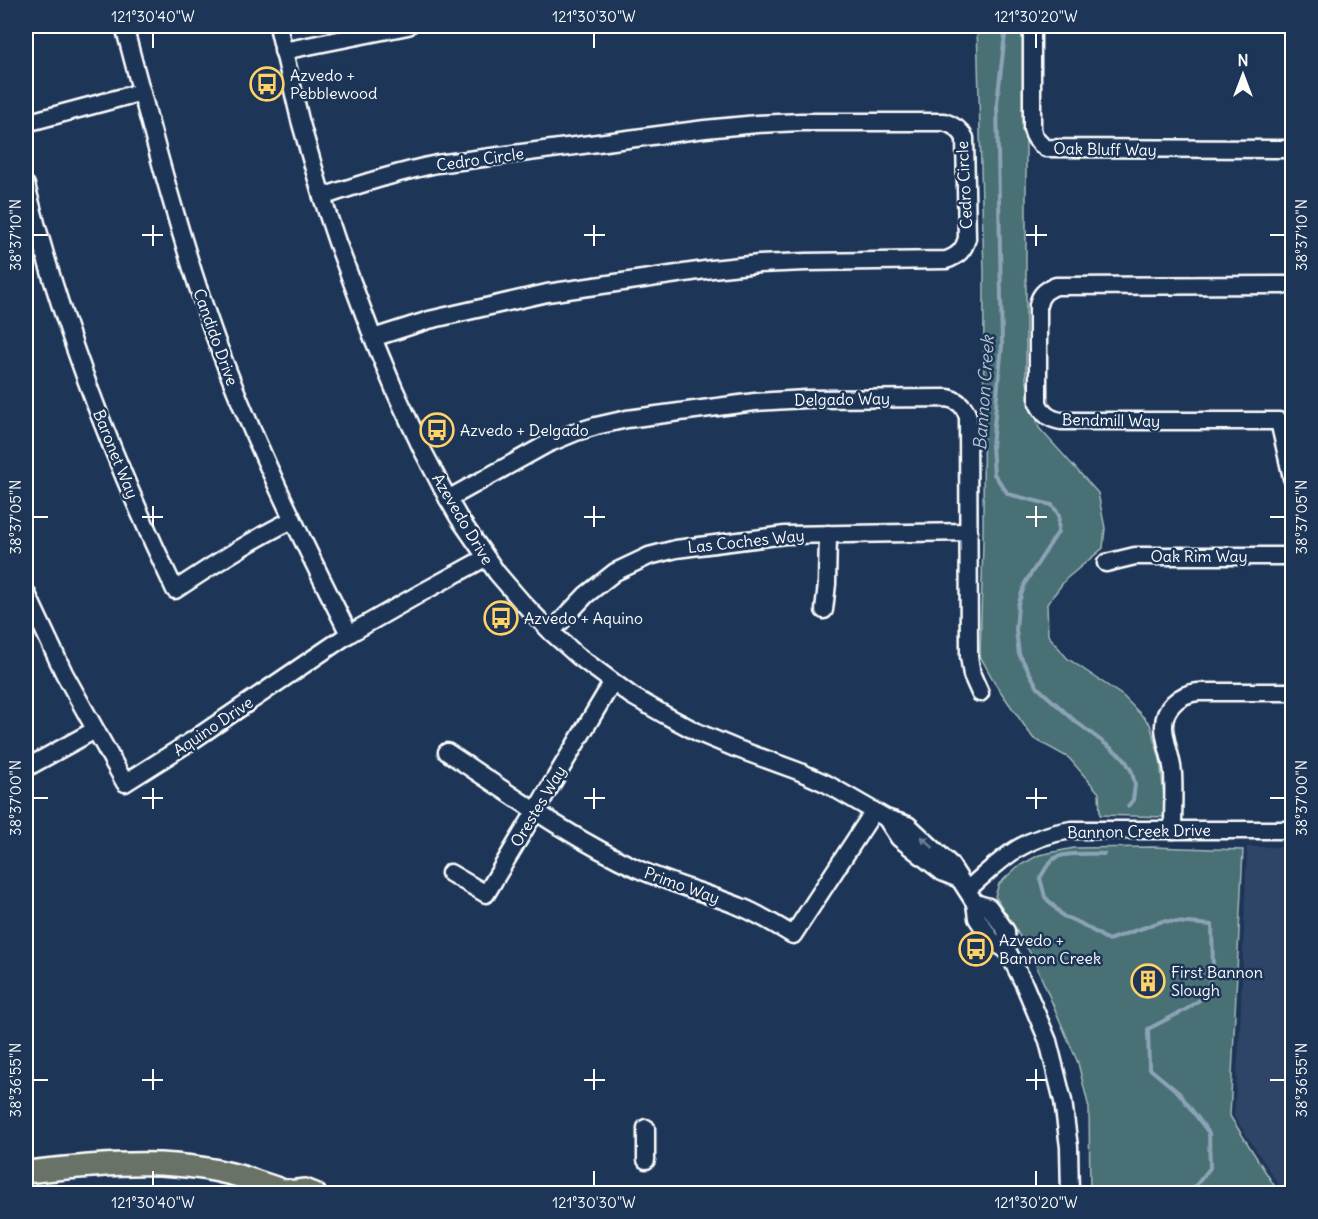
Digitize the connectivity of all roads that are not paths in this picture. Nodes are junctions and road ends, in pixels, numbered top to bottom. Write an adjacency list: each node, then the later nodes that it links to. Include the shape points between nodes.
1 (124, 26): 6 (street, Candido Drive)
2 (278, 26): 5 (street, Azevedo Drive)
3 (408, 26): 5 (street)
4 (1033, 26): 8 (street, Oak Bluff Way, via 1032,129 1039,144 1046,148)
5 (283, 51): 10 (street, Azevedo Drive)
6 (142, 92): 7 (street); 15 (street, Candido Drive, via 173,207 217,341)
7 (26, 123)
8 (1293, 149)
9 (26, 185): 15 (street, Baronet Way, via 83,372 121,470 175,590 235,550)
10 (322, 197): 12 (street, Azevedo Drive); 12 (street, Cedro Circle, via 370,180 437,164 757,124 944,122 956,126 965,138 967,238 959,253 946,260 759,264 701,270 547,293 429,320)
11 (1293, 285): 13 (street, Bendmill Way, via 1048,289 1038,305 1038,404 1048,417 1061,421 1279,421)
12 (373, 338): 14 (street, Azevedo Drive)
13 (1293, 478)
14 (448, 499): 16 (street, Delgado Way, via 547,444 627,419 755,402 948,398 961,404 968,417); 19 (street, Azevedo Drive)
15 (292, 520): 24 (street, Candido Drive)
16 (969, 532): 17 (street, Las Coches Way); 27 (street, Delgado Way, via 969,656)
17 (828, 534): 22 (street); 23 (street, Las Coches Way, via 748,539 649,556 600,583)
18 (1293, 556): 20 (street, Oak Rim Way, via 1135,556)
19 (486, 558): 23 (street, Azevedo Drive); 24 (street, Aquino Drive)
20 (1106, 563)
21 (27, 599): 28 (street, Aquino Drive)
22 (824, 610)
23 (551, 632): 25 (street, Azevedo Drive)
24 (349, 634): 28 (street, Aquino Drive, via 125,783)
25 (612, 682): 31 (street, Orestes Way); 32 (street, Azevedo Drive, via 699,733 798,771)
26 (1293, 692): 33 (street, via 1190,693 1176,700 1164,722 1173,774)
27 (980, 693)
28 (94, 730): 30 (street)
29 (447, 752): 31 (street, Primo Way)
30 (26, 768)
31 (536, 810): 32 (street, Primo Way, via 639,870 742,907 793,935); 35 (street, Orestes Way, via 486,894)
32 (880, 814): 36 (street, Azevedo Drive, via 908,825 950,864)
33 (1173, 830): 34 (street, Bannon Creek Drive); 36 (street, Bannon Creek Drive, via 1071,830 1047,835 1009,853)
34 (1293, 830)
35 (450, 873)
36 (967, 891): 42 (street, Azevedo Drive, via 989,907 1006,931 1007,950 1048,1041 1063,1101)
37 (646, 1128): 38 (street)
38 (646, 1160)
39 (26, 1172): 40 (main road, via 102,1164 188,1166 243,1177)
40 (288, 1193): 41 (main road, via 304,1190)
41 (315, 1194)
42 (1070, 1194)

